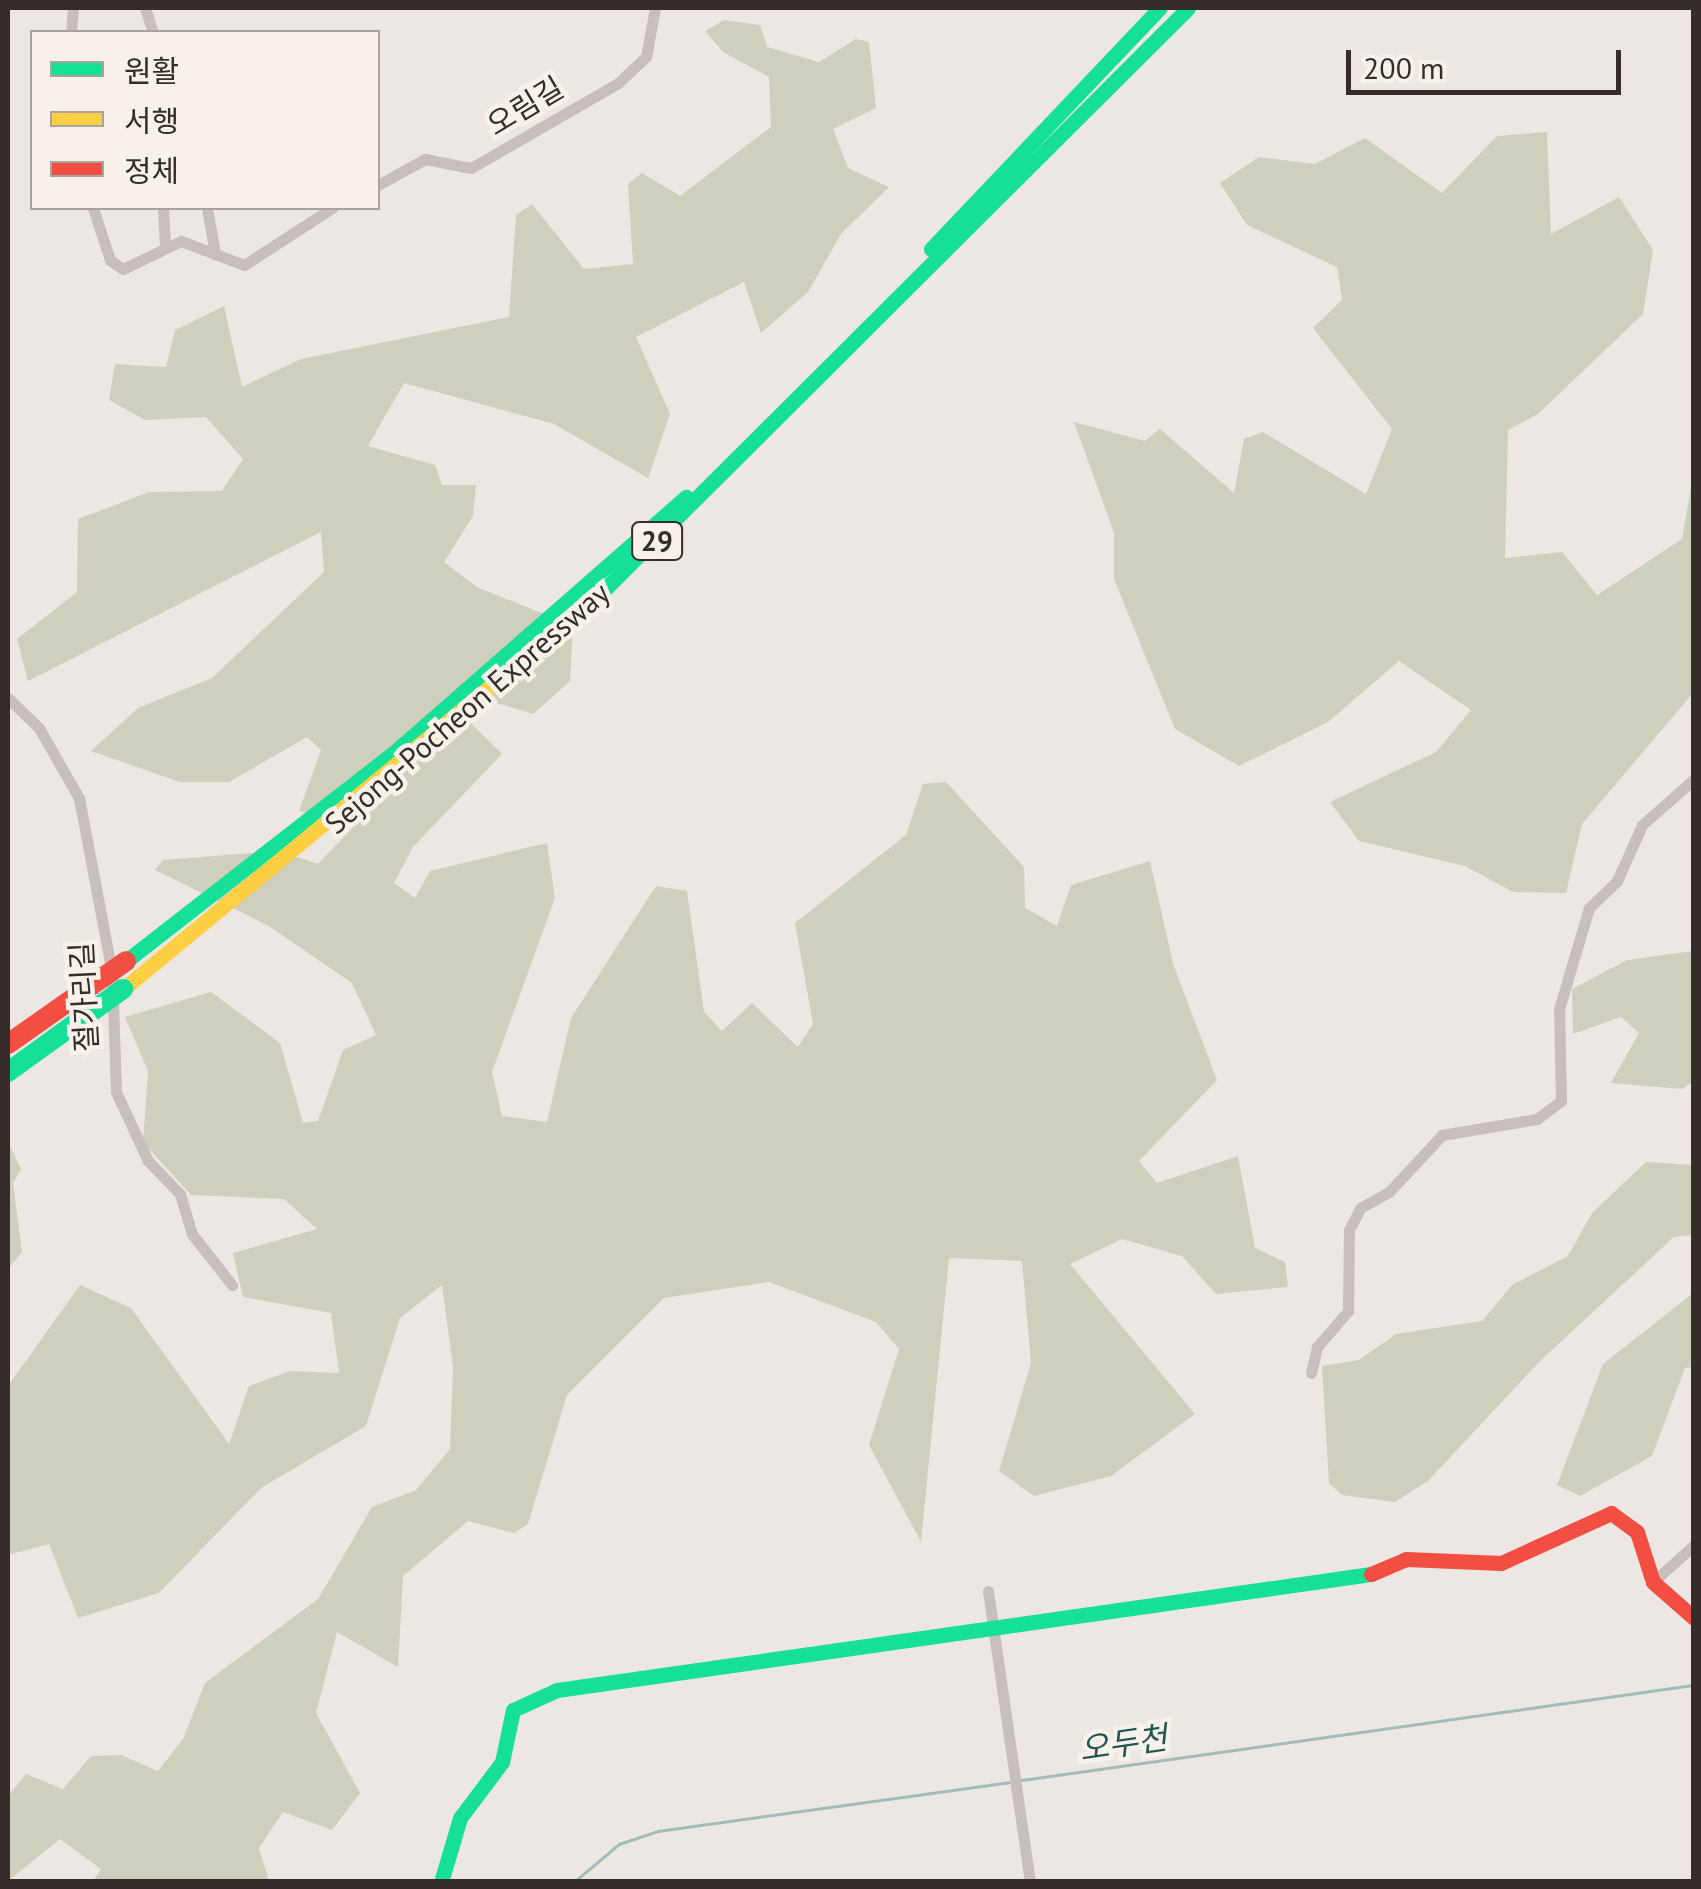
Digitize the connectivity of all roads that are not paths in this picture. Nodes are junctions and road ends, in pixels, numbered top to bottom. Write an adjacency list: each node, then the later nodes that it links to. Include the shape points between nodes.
1 (655, 8): 4 (street, 오림길, via 646,57 618,83 471,168 425,159)
2 (1160, 8): 13 (main road, Sejong-Pocheon Expressway / 29, bridge, via 702,482 398,749)
3 (1188, 8): 14 (main road, Sejong-Pocheon Expressway / 29, bridge, via 593,601 123,989)
4 (380, 184)
5 (93, 210): 9 (street, via 116,267)
6 (163, 210): 9 (street)
7 (207, 210): 10 (street)
8 (329, 210): 10 (street, via 244,265)
9 (164, 246): 10 (street, via 189,241)
10 (215, 254)
11 (8, 698): 15 (street, 절가리길, via 38,728 79,798 111,960 116,1092 148,1161 180,1194 192,1234)
12 (1694, 778): 16 (street, via 1642,826 1617,880 1589,908 1559,1008 1560,1101 1536,1119 1442,1135 1389,1192 1360,1208 1349,1230 1348,1311 1324,1336)
13 (8, 1044)
14 (8, 1072)
15 (232, 1285)
16 (1311, 1373)
17 (1694, 1544): 18 (street)
18 (1653, 1582): 20 (main road); 21 (main road, via 1637,1532 1611,1514 1500,1563 1406,1559 1352,1581)
19 (988, 1591): 21 (street)
20 (1694, 1618)
21 (992, 1630): 22 (main road, via 528,1698 504,1727 493,1780 460,1818); 23 (street)
22 (441, 1882)
23 (1030, 1882)

